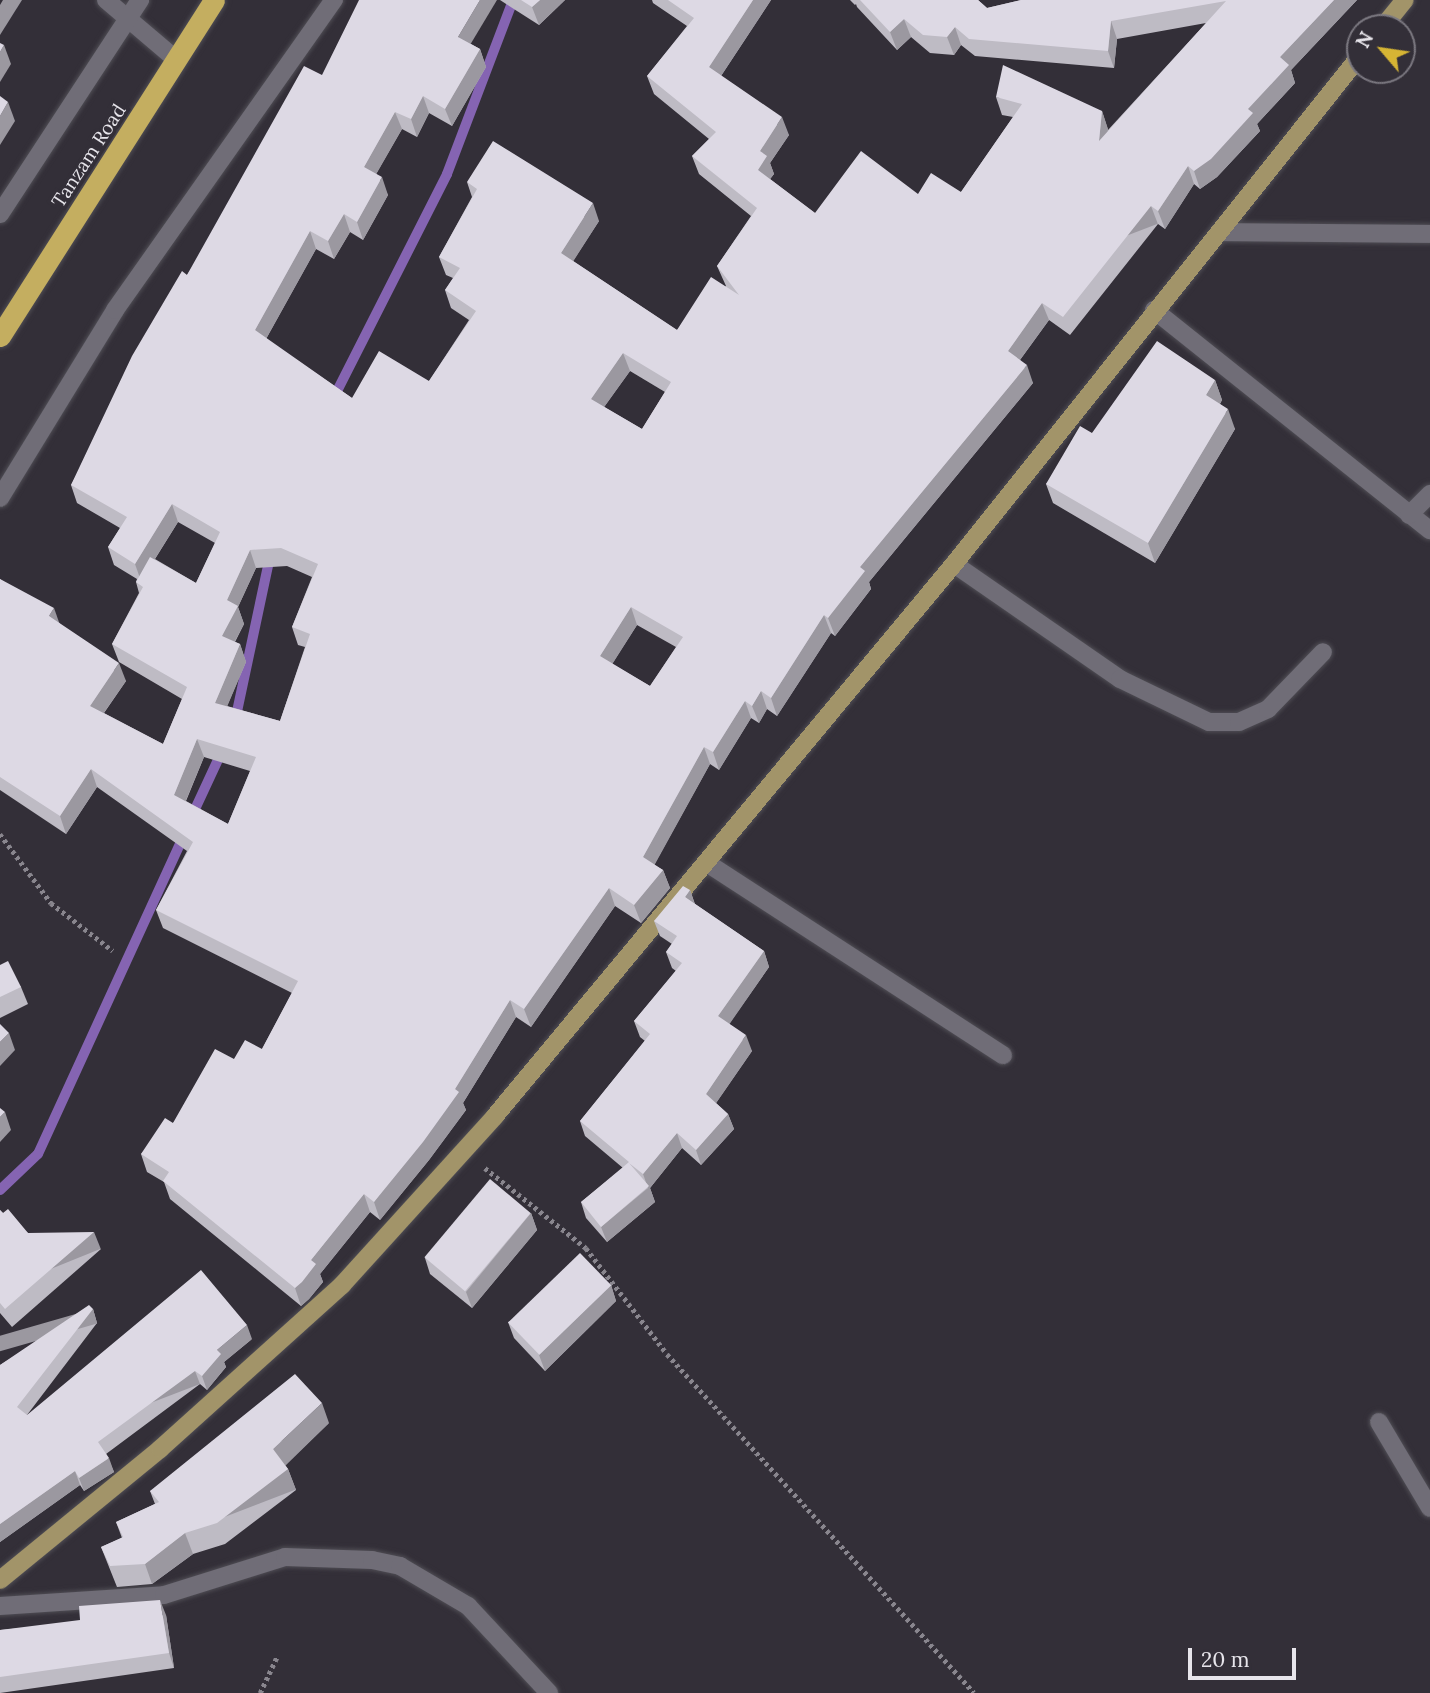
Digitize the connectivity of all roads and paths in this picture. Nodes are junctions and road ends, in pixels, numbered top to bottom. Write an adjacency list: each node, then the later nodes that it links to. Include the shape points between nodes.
1 (106, 0): 7 (street)
2 (140, 0): 7 (street)
3 (214, 0): 8 (highway, Tanzam Road)
4 (334, 0): 16 (street, via 115,310)
5 (1405, 0): 6 (main road)
6 (1394, 14)
7 (128, 21): 8 (street); 10 (street)
8 (178, 61): 14 (highway, Tanzam Road)
9 (1346, 73): 11 (main road)
10 (0, 214)
11 (1219, 232): 12 (street); 13 (main road)
12 (1430, 234)
13 (1154, 310): 17 (street); 19 (main road)
14 (0, 336)
15 (1430, 494): 17 (street)
16 (0, 498)
17 (1409, 515): 18 (street)
18 (1430, 530)
19 (954, 564): 20 (street, via 1120,679 1209,722 1239,722 1268,709); 22 (main road)
20 (1324, 652)
21 (0, 834): 23 (path, via 51,903)
22 (708, 863): 24 (street); 25 (main road)
23 (113, 951)
24 (1003, 1055)
25 (463, 1153): 28 (main road, via 342,1285 160,1449); 33 (path, via 586,1248 667,1354)
26 (1380, 1422): 27 (street)
27 (1430, 1508)
28 (0, 1580)
29 (0, 1606): 32 (street, via 164,1595 285,1557 372,1560 410,1571 468,1606)
30 (277, 1657): 31 (path)
31 (260, 1693)
32 (549, 1693)
33 (974, 1693)

